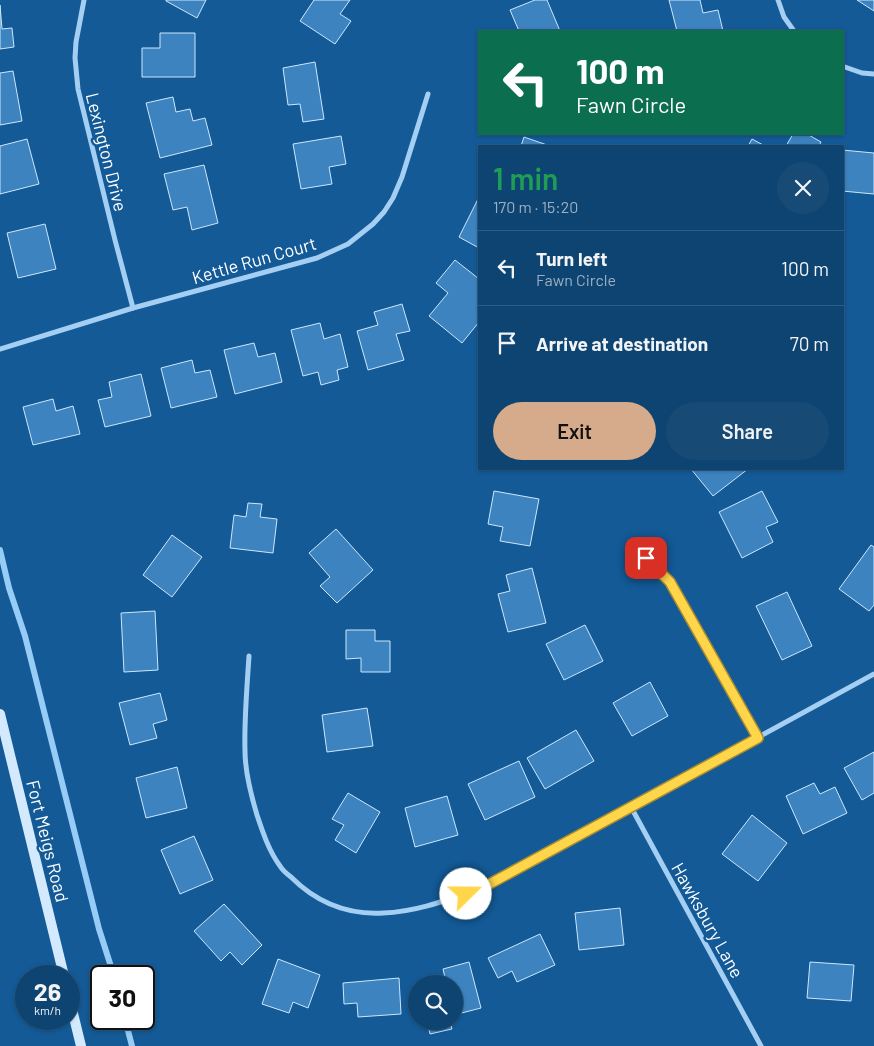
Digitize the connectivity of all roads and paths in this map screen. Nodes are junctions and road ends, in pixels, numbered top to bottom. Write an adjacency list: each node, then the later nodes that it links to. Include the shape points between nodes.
1 (84, 0): 7 (street, Lexington Drive, via 76,42 78,89)
2 (778, 0): 3 (street)
3 (793, 30)
4 (844, 67): 5 (street)
5 (874, 74)
6 (428, 94): 7 (street, Kettle Run Court, via 393,198 361,235 318,258)
7 (133, 308): 8 (street, Kettle Run Court)
8 (0, 349)
9 (634, 546): 13 (street, via 670,582)
10 (249, 656): 14 (street, via 244,751 264,837 281,868 302,888 333,906 384,914 435,904 482,888)
11 (874, 674): 13 (street)
12 (0, 714): 15 (street, Fort Meigs Road)
13 (758, 738): 14 (street)
14 (631, 807): 18 (street, Hawksbury Lane)
15 (61, 965)
16 (77, 1030): 17 (street)
17 (81, 1046)
18 (761, 1046)

